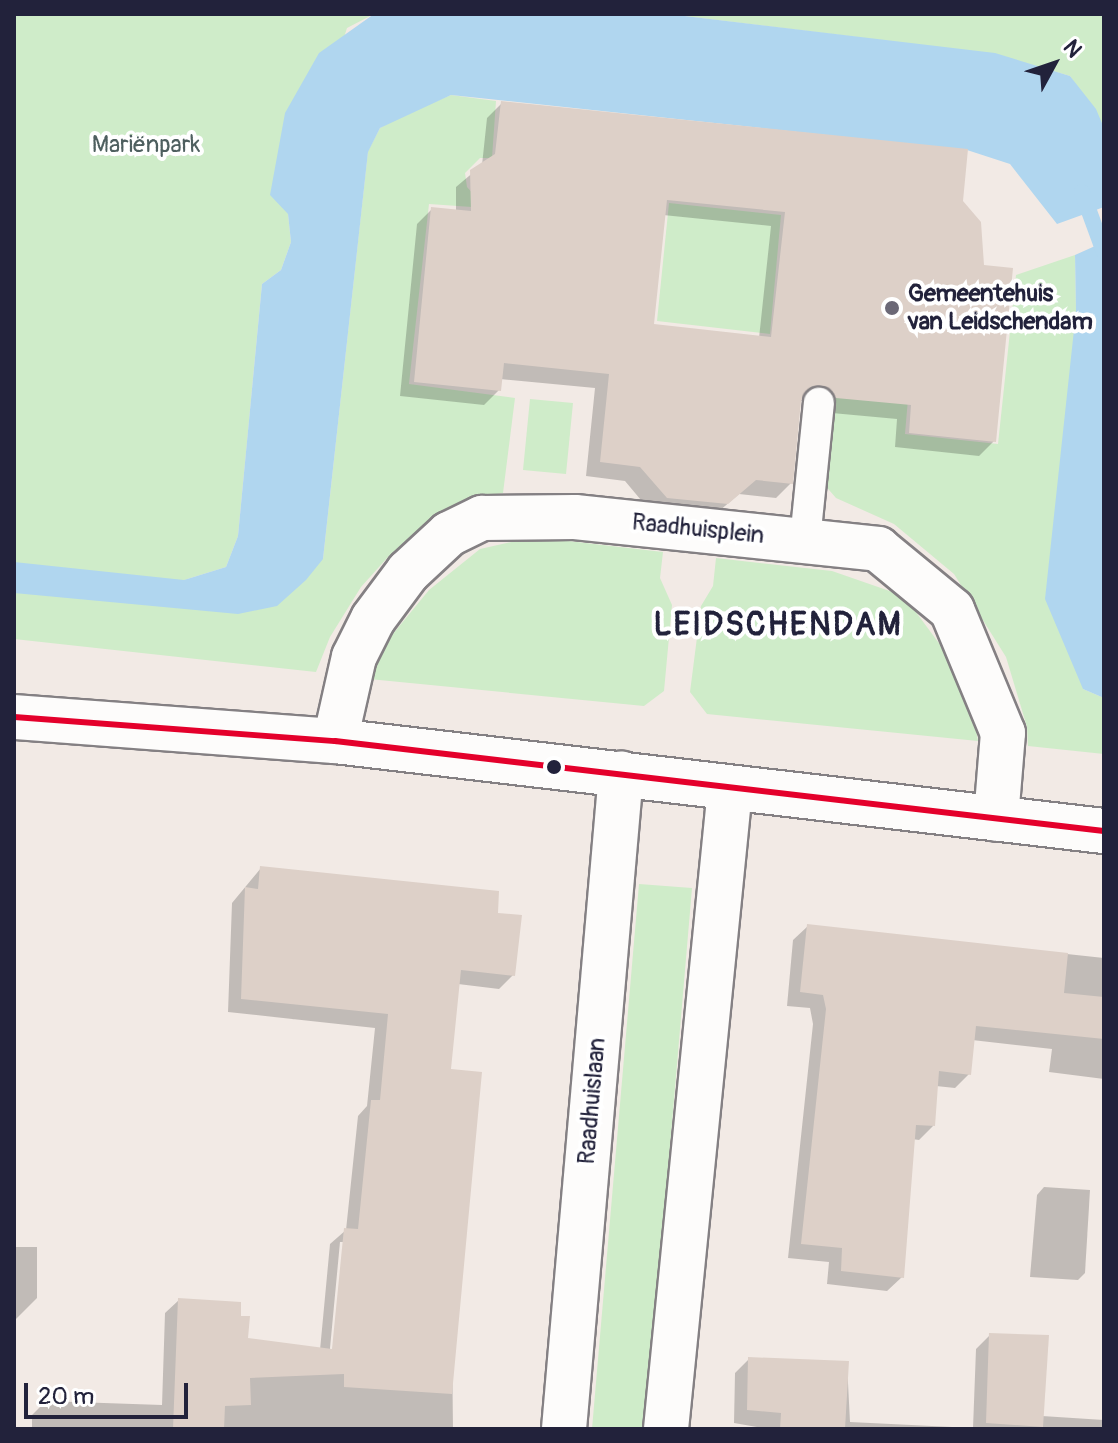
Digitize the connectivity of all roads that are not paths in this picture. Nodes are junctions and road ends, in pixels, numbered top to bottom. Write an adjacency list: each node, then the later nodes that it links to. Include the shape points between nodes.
1 (819, 403): 2 (lane)
2 (805, 540): 4 (street, Raadhuisplein, via 575,517 482,518 449,534 408,572 373,619 354,657); 7 (street, Raadhuisplein, via 878,549 952,610 1003,733)
3 (14, 717): 4 (street)
4 (335, 741): 5 (street)
5 (621, 773): 6 (street); 9 (street, Raadhuislaan)
6 (730, 789): 7 (street); 10 (street)
7 (996, 819): 8 (street)
8 (1104, 831)
9 (564, 1429)
10 (666, 1429)

